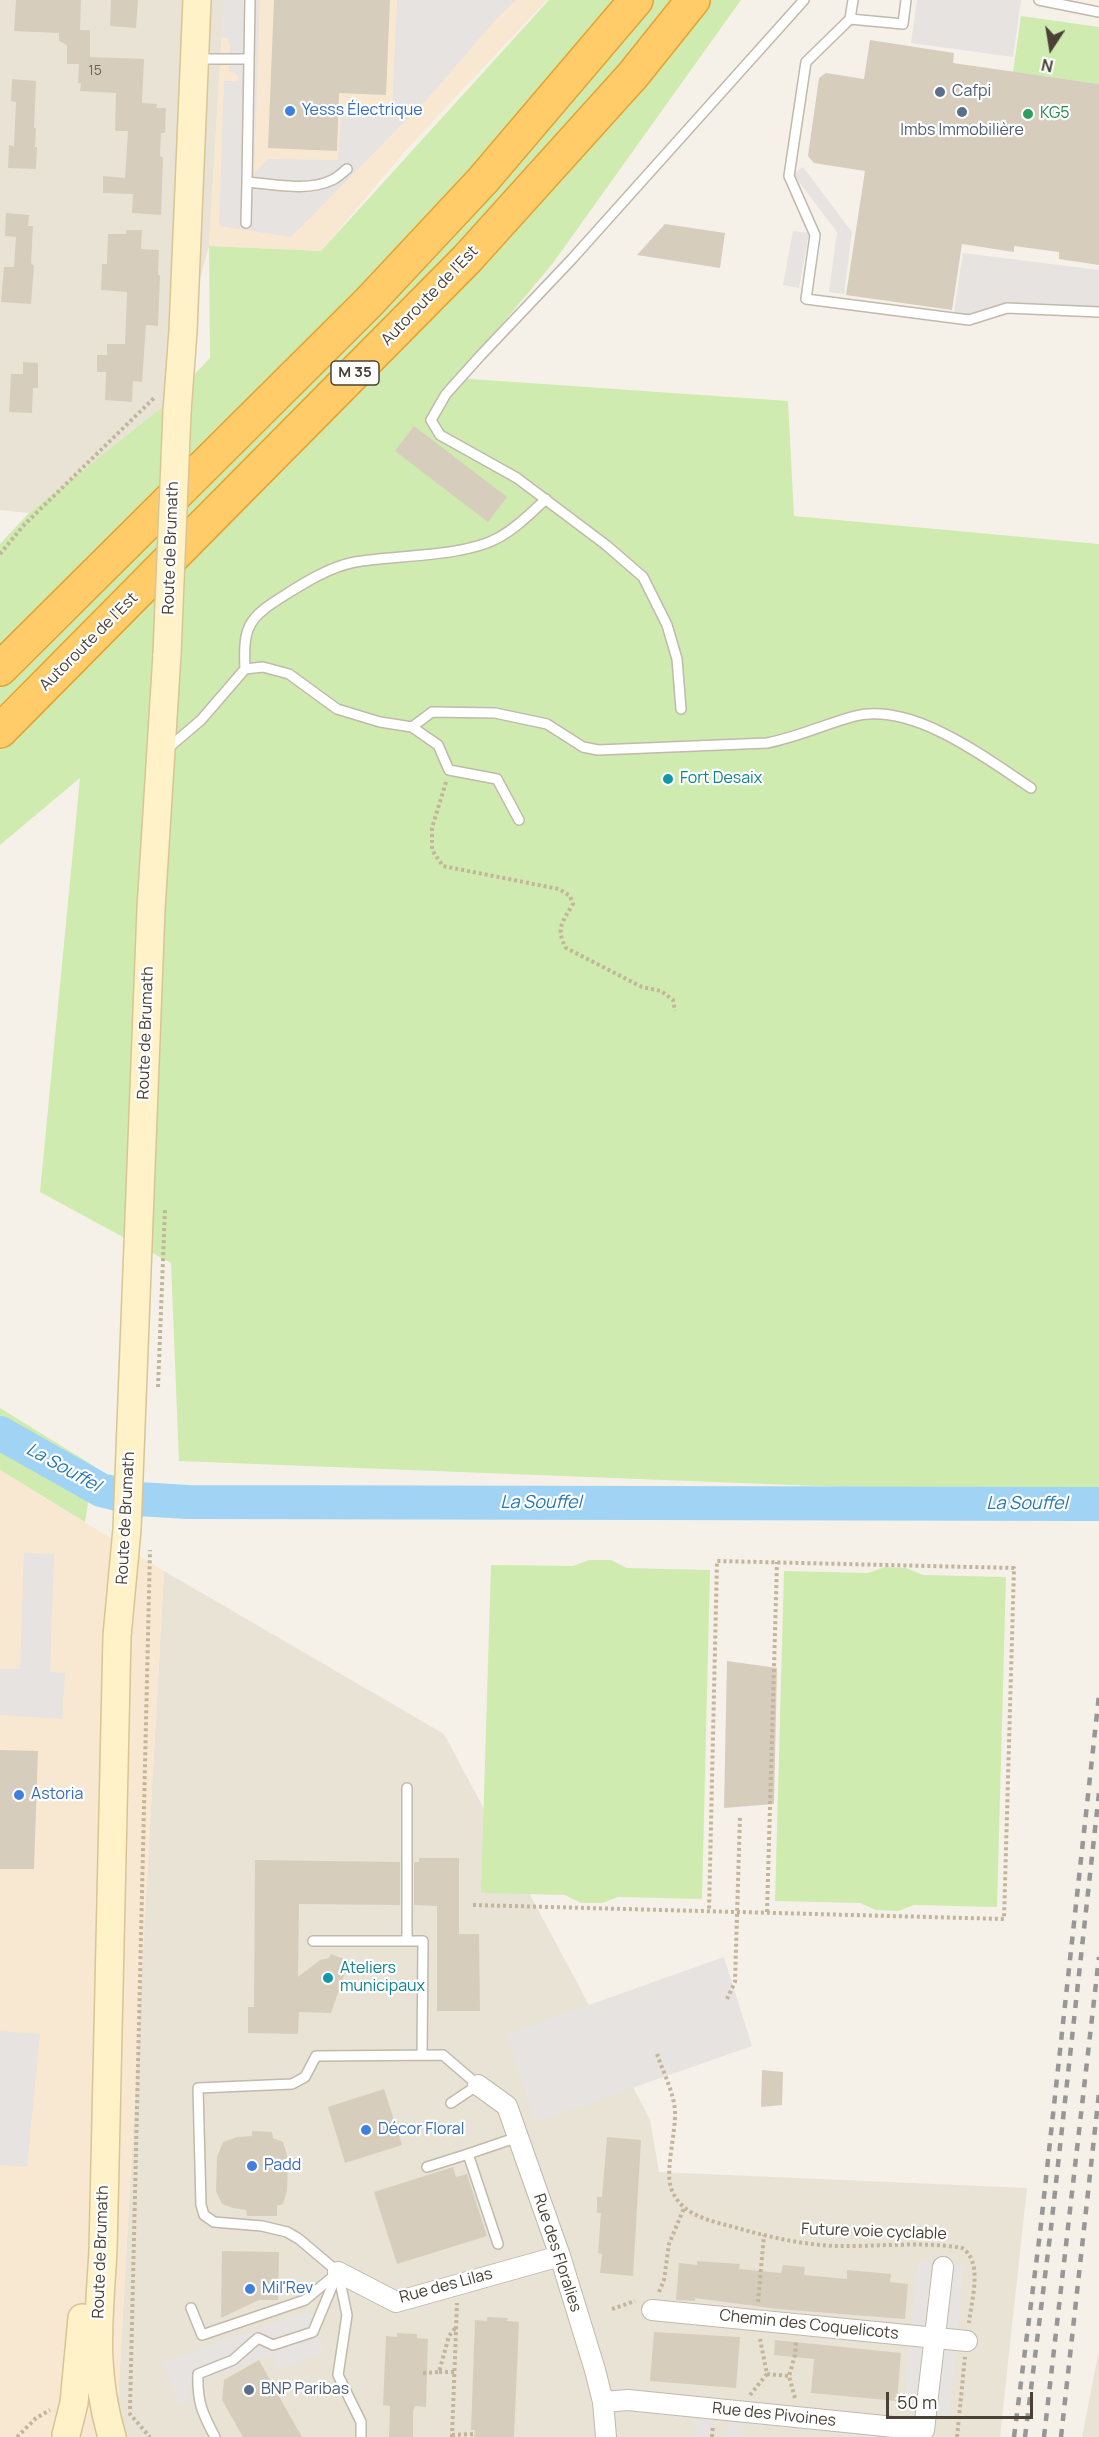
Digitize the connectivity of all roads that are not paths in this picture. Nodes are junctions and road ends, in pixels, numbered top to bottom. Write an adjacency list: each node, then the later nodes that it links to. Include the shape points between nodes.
1 (197, 0): 11 (main road, Route de Brumath)
2 (250, 0): 12 (lane)
3 (636, 0): 18 (highway, M 35, via 483,180 369,302)
4 (693, 0): 22 (highway, Autoroute de l’Est / M 35, via 633,75 467,259)
5 (804, 0): 17 (lane, via 435,409 431,420 440,435)
6 (853, 0): 10 (lane)
7 (906, 0): 10 (lane, via 903,24)
8 (1039, 0): 9 (lane)
9 (1099, 12)
10 (850, 19): 16 (lane, via 806,62 789,176 815,235 806,299 969,320 1007,308)
11 (194, 59): 12 (lane); 23 (main road, Route de Brumath, bridge)
12 (249, 59): 14 (lane)
13 (347, 169): 14 (lane, via 320,184)
14 (247, 182): 15 (lane)
15 (246, 223)
16 (1099, 312)
17 (546, 499): 19 (lane, via 495,539 466,548 354,562 314,576 270,604 250,624 244,639); 20 (lane, via 643,577 667,625 677,659)
18 (0, 669)
19 (245, 669): 21 (lane, via 263,667 290,674 337,709); 23 (lane, via 201,720)
20 (681, 709)
21 (412, 727): 24 (lane, via 432,712 495,713 547,724 583,747 598,750 766,743 856,716 876,714 912,720 956,738); 25 (lane, via 438,746 449,770 497,779)
22 (0, 731)
23 (161, 755): 30 (main road, Route de Brumath, via 151,909 127,1529 117,1636)
24 (1031, 788)
25 (519, 820)
26 (407, 1788): 28 (lane)
27 (313, 1941): 28 (lane)
28 (407, 1941): 29 (lane, via 423,1941)
29 (422, 2055): 31 (lane, via 443,2055); 39 (lane, via 316,2056 305,2077 292,2084 198,2088 204,2215 214,2222 287,2232)
30 (107, 2066): 45 (main road, Route de Brumath, via 74,2403); 47 (main road, Route de Brumath, via 97,2346 103,2405)
31 (478, 2085): 32 (lane); 33 (street, Rue des Floralies, via 507,2106)
32 (451, 2103)
33 (518, 2137): 34 (lane); 37 (street, Rue des Floralies)
34 (468, 2154): 35 (lane); 36 (lane)
35 (427, 2167)
36 (498, 2244)
37 (560, 2256): 39 (street, Rue des Lilas, via 396,2302); 44 (street, Rue des Floralies)
38 (943, 2267): 42 (street, Rue des Pivoines)
39 (338, 2272): 41 (lane, via 305,2300 202,2335); 48 (lane, via 313,2332 273,2345 258,2338 233,2360 198,2374 198,2399); 49 (lane, via 346,2315 338,2375 361,2422)
40 (650, 2301): 42 (street, Chemin des Coquelicots, via 756,2320)
41 (191, 2308)
42 (934, 2338): 43 (street, Chemin des Coquelicots); 44 (street, Rue des Pivoines, via 924,2430 628,2400)
43 (967, 2341)
44 (603, 2402): 50 (street, Rue des Floralies)
45 (64, 2436): 46 (main road, via 95,2433)
46 (107, 2437)
47 (112, 2437)
48 (215, 2437)
49 (361, 2437)
50 (606, 2437)

